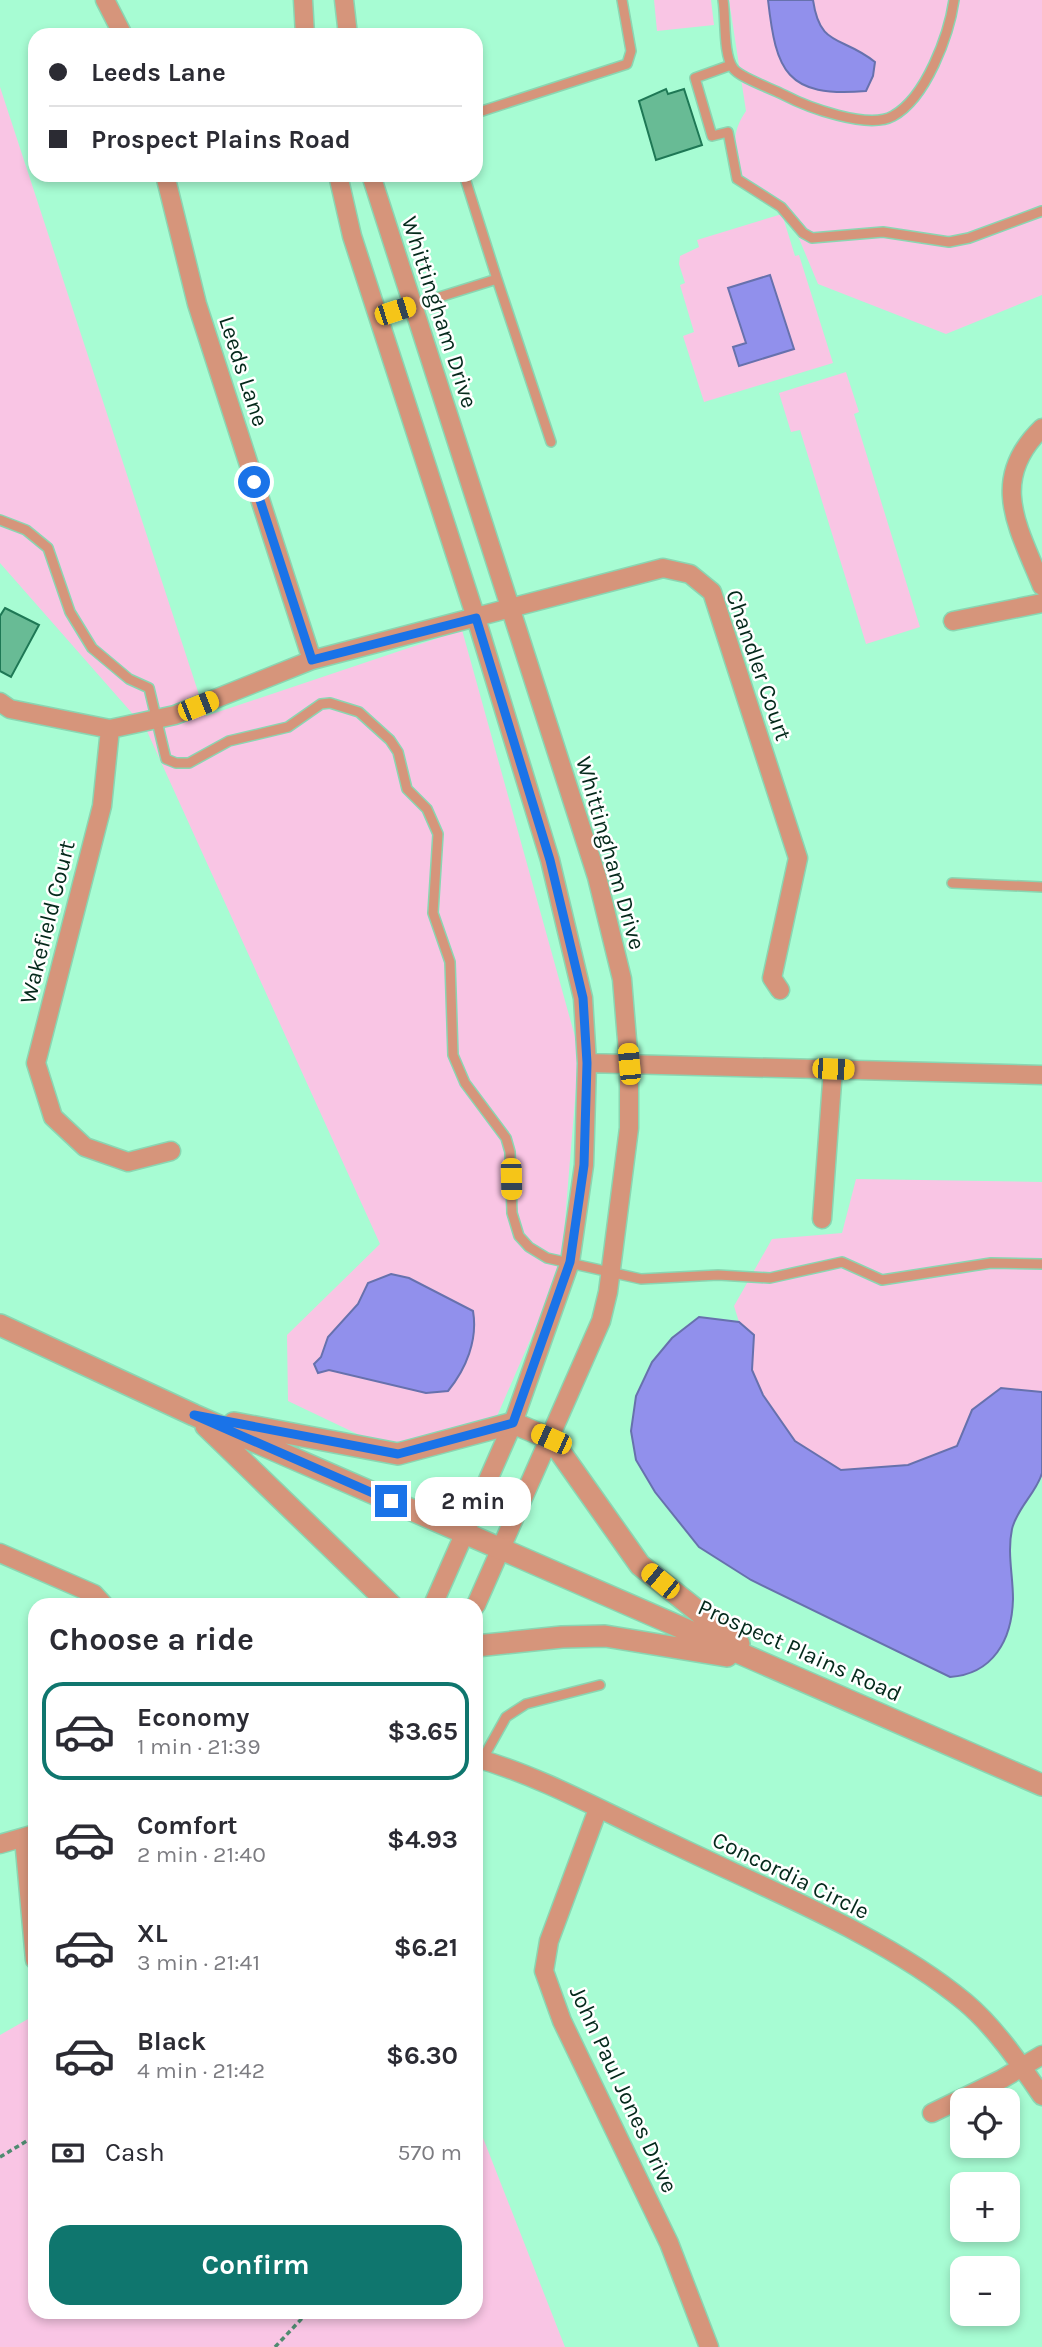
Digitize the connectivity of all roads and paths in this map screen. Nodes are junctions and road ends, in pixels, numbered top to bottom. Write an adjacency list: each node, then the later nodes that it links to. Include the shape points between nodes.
1 (105, 0): 7 (street)
2 (303, 0): 8 (street)
3 (344, 0): 9 (street)
4 (622, 0): 11 (lane, via 631,51 626,64)
5 (723, 0): 10 (lane)
6 (954, 0): 10 (lane, via 942,46 922,85 891,118 828,112 734,72)
7 (119, 28)
8 (305, 28)
9 (347, 28)
10 (731, 65): 16 (lane, via 695,78 712,136 728,132 737,179 781,207 812,238 883,232 949,242)
11 (483, 111)
12 (167, 182): 28 (street, Leeds Lane, via 197,304)
13 (340, 182): 19 (street)
14 (373, 182): 18 (street, Whittingham Drive)
15 (466, 182): 17 (lane)
16 (1042, 211)
17 (496, 279): 18 (lane); 21 (lane)
18 (412, 305): 19 (lane); 25 (street, Whittingham Drive)
19 (379, 316): 26 (street)
20 (1042, 428): 23 (street, via 1023,446 1013,477 1012,512)
21 (551, 442)
22 (0, 520): 30 (lane, via 26,530 48,548 81,633 118,671 149,688)
23 (1042, 586)
24 (1042, 603): 27 (street)
25 (511, 609): 26 (street, Chandler Court); 34 (street, Chandler Court, via 663,568 690,574 712,592 798,858 772,978); 36 (street, Whittingham Drive, via 597,877 622,979)
26 (476, 618): 28 (street, Chandler Court); 35 (street, via 553,872 583,998)
27 (953, 621)
28 (312, 660): 30 (street, Chandler Court)
29 (0, 702): 31 (street, via 10,709)
30 (157, 719): 31 (street, Chandler Court); 41 (lane, via 162,751 176,763 195,760 246,735 288,727 330,702 359,712 390,740 398,752 407,789 427,809 438,834 433,913 450,962 451,1040 458,1070 506,1138 512,1213 519,1236 547,1258)
31 (110, 729): 39 (street, Wakefield Court, via 102,806 36,1063 53,1117 85,1147 128,1162)
32 (952, 883): 33 (lane)
33 (1042, 887)
34 (780, 990)
35 (587, 1063): 36 (street); 41 (street, via 584,1165)
36 (629, 1064): 37 (street); 43 (street, Whittingham Drive, via 629,1128)
37 (833, 1069): 38 (street); 40 (street)
38 (1042, 1075)
39 (171, 1151)
40 (822, 1219)
41 (570, 1262): 43 (lane); 46 (street)
42 (1042, 1264): 43 (lane, via 991,1264 882,1280 842,1262 770,1278 641,1279)
43 (612, 1270): 47 (street, Whittingham Drive, via 601,1321)
44 (0, 1325): 45 (street, Prospect Plains Road)
45 (194, 1415): 46 (street, via 398,1454); 48 (street, Prospect Plains Road); 52 (street)
46 (513, 1423): 47 (street); 48 (street)
47 (551, 1439): 49 (street, Whittingham Drive); 56 (street, via 640,1565)
48 (465, 1533): 49 (street, Prospect Plains Road); 53 (street)
49 (502, 1550): 54 (street, Whittingham Drive); 56 (street, Prospect Plains Road)
50 (0, 1553): 51 (street)
51 (97, 1598)
52 (384, 1598)
53 (436, 1598)
54 (479, 1598)
55 (483, 1645): 56 (street, via 605,1636)
56 (760, 1661): 60 (street, Prospect Plains Road)
57 (600, 1685): 58 (lane, via 526,1704 506,1717)
58 (483, 1753)
59 (483, 1761): 61 (street, Concordia Circle)
60 (1042, 1785)
61 (598, 1809): 65 (street, Concordia Circle, via 808,1908 911,1963 967,2003); 72 (street, John Paul Jones Drive, via 549,1941 544,1971 562,2021 669,2243)
62 (28, 1836): 63 (street)
63 (0, 1844)
64 (1042, 2055): 65 (street)
65 (1021, 2066): 66 (street, Concordia Circle); 67 (street)
66 (1042, 2096)
67 (932, 2113)
68 (28, 2140): 69 (path)
69 (0, 2157)
70 (301, 2319): 71 (path)
71 (275, 2347)
72 (709, 2347)

